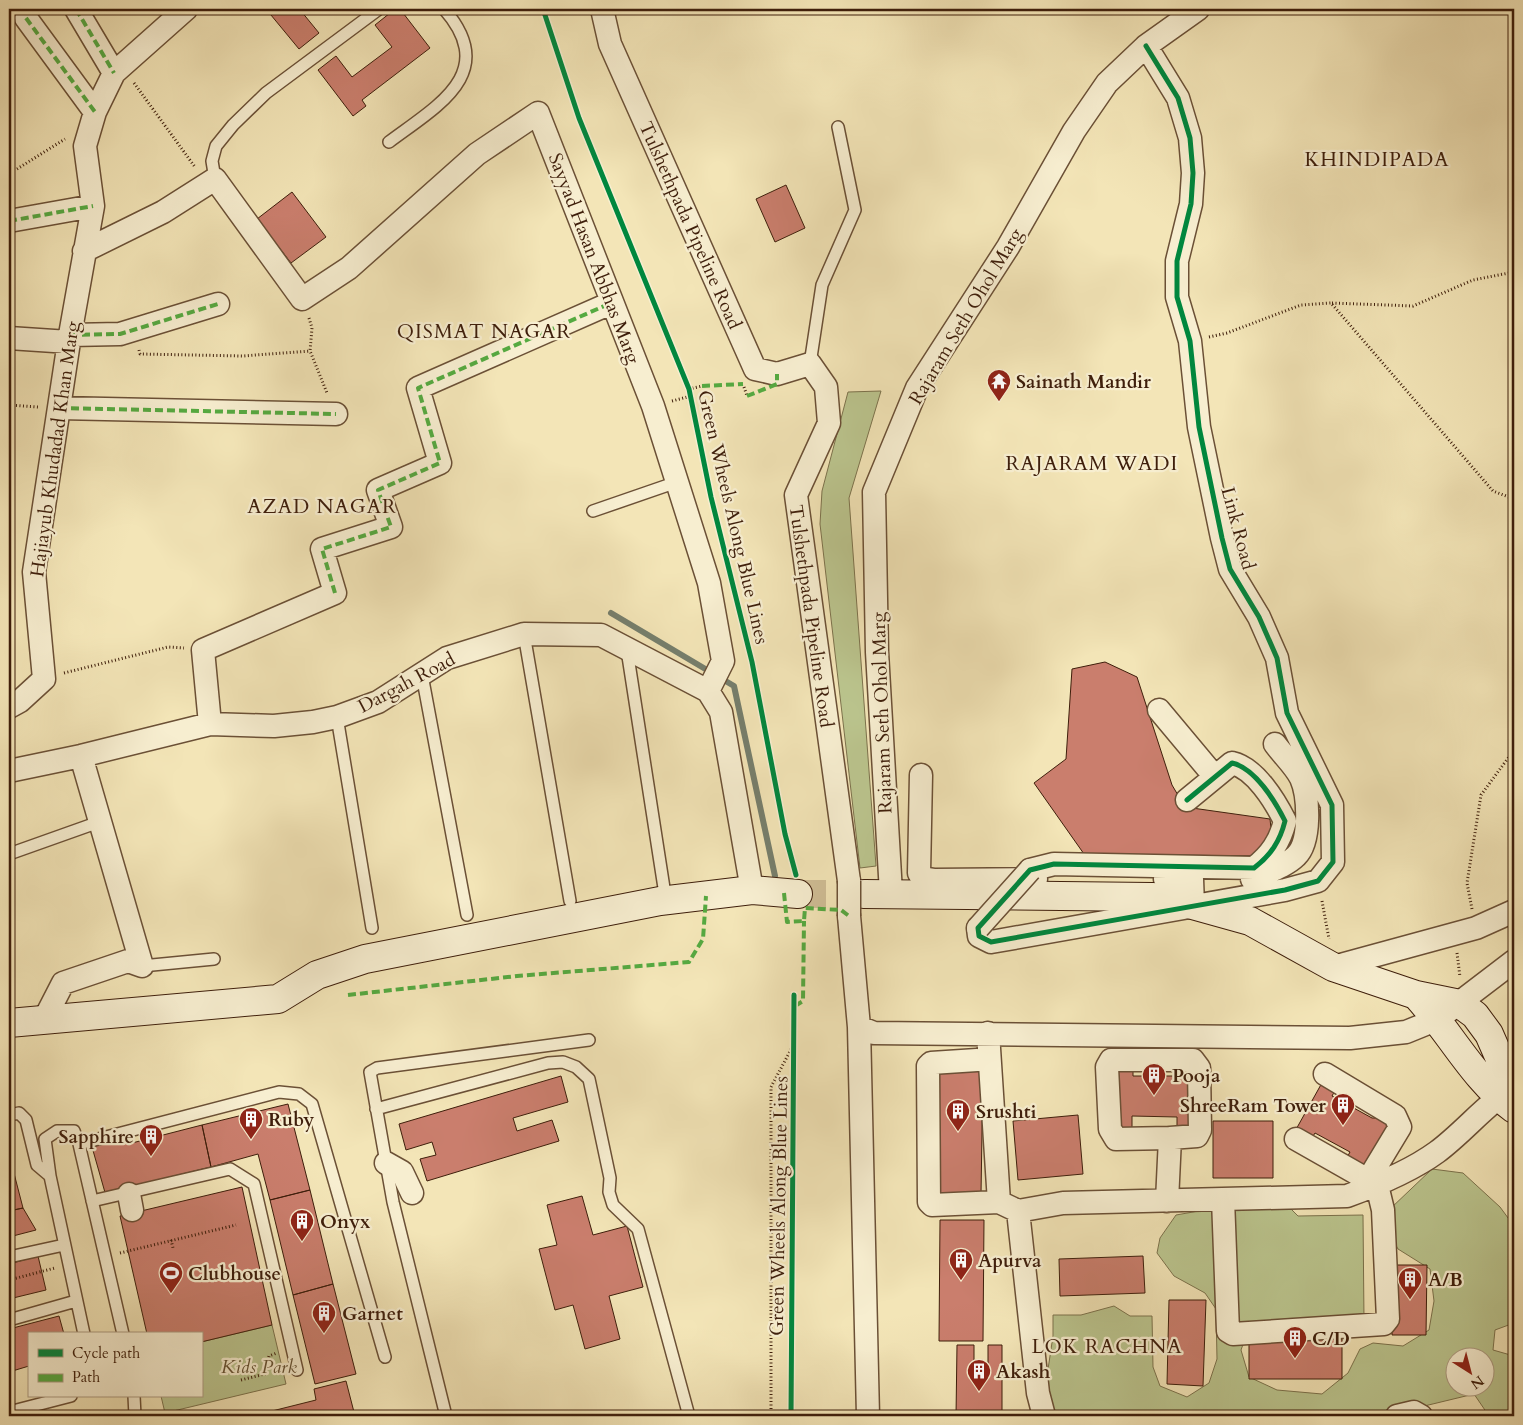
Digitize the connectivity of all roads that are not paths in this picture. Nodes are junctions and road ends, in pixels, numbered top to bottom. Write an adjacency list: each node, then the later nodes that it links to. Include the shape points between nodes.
1 (76, 9): 9 (street)
2 (186, 9): 9 (street)
3 (378, 9): 13 (lane, via 266,93 233,125 216,146)
4 (444, 9): 12 (lane, via 455,21 467,49 465,70 457,87 444,100)
5 (602, 9): 21 (street, Tulshethpada Pipeline Road, via 610,44 755,368 777,374)
6 (1198, 9): 8 (street, Rajaram Seth Ohol Marg)
7 (26, 18): 10 (street)
8 (1146, 46): 43 (street, Rajaram Seth Ohol Marg, via 1107,83 1074,131 1008,247 917,388 874,492 877,652); 49 (street, Link Road, via 1178,98 1190,138 1191,204 1177,261 1177,297 1190,341 1199,426 1230,569 1259,617 1274,650 1287,713 1332,805 1333,862 1319,880)
9 (118, 69): 10 (street, Hajiayub Khudadad Khan Marg)
10 (94, 117): 14 (street, Hajiayub Khudadad Khan Marg, via 85,146)
11 (838, 127): 21 (lane, via 856,210 822,285)
12 (389, 142)
13 (211, 181): 16 (street, via 163,212); 17 (street, Sayyad Hasan Abbhas Marg, via 302,299 350,268 477,154 538,113)
14 (93, 206): 15 (street); 16 (street, Hajiayub Khudadad Khan Marg)
15 (9, 221)
16 (84, 251): 20 (street, Hajiayub Khudadad Khan Marg)
17 (611, 303): 24 (street, Sayyad Hasan Abbhas Marg, via 653,406); 33 (street, via 418,388 440,463 378,490 391,527 322,549 335,593 203,650)
18 (218, 304): 20 (street, via 120,334)
19 (9, 338): 20 (street)
20 (69, 338): 22 (street, Hajiayub Khudadad Khan Marg)
21 (810, 364): 45 (street, Tulshethpada Pipeline Road, via 826,387 829,422 796,495)
22 (59, 408): 23 (street); 30 (street, Hajiayub Khudadad Khan Marg, via 34,572 44,678)
23 (336, 414)
24 (677, 482): 25 (lane); 29 (street, Sayyad Hasan Abbhas Marg, via 709,583 723,661)
25 (593, 511)
26 (524, 634): 27 (street, Dargah Road, via 601,635); 28 (street, Dargah Road, via 447,658); 50 (lane)
27 (627, 650): 29 (street, Dargah Road); 44 (lane)
28 (422, 675): 32 (street, Dargah Road, via 378,702); 53 (lane)
29 (710, 687): 46 (street, via 721,712)
30 (9, 707)
31 (1159, 710): 38 (street)
32 (337, 717): 33 (street, Dargah Road, via 274,726); 54 (lane)
33 (210, 724): 35 (street, Dargah Road)
34 (1275, 744): 49 (street, via 1301,778 1306,799 1306,840 1297,855 1246,882 1242,888)
35 (82, 756): 36 (street, Dargah Road); 40 (street)
36 (9, 771)
37 (921, 775): 42 (street)
38 (1215, 776): 39 (street); 51 (street, bridge, via 1232,763 1242,765 1272,796 1285,820 1281,838 1254,868 1054,864 1030,870 978,928 979,936 991,942)
39 (1187, 800)
40 (99, 822): 41 (lane); 57 (street)
41 (9, 854)
42 (920, 856): 43 (street); 51 (street, via 919,873 928,880 1192,880)
43 (888, 858): 47 (street, Rajaram Seth Ohol Marg)
44 (664, 888)
45 (856, 888): 47 (street); 64 (street, Tulshethpada Pipeline Road, bridge, via 849,916)
46 (752, 890): 48 (street); 61 (street, via 660,902 365,959 317,975 278,999)
47 (891, 893): 51 (street, via 1152,897)
48 (798, 894)
49 (1244, 897): 51 (street)
50 (570, 901)
51 (1194, 906): 58 (street, via 1250,921)
52 (1514, 911): 58 (street, via 1476,928)
53 (466, 915)
54 (372, 928)
55 (214, 959): 57 (lane)
56 (1514, 962): 60 (street)
57 (142, 966): 61 (street, via 128,961 63,983)
58 (1333, 967): 59 (street)
59 (1416, 995): 60 (street); 62 (street)
60 (1460, 1004): 62 (street); 69 (street, via 1475,1015 1489,1034)
61 (45, 1018): 63 (street)
62 (1438, 1019): 65 (street, via 1406,1032 1350,1038); 69 (street, via 1461,1053)
63 (9, 1023)
64 (859, 1027): 65 (street, via 874,1033); 97 (street, Tulshethpada Pipeline Road)
65 (988, 1033): 82 (street)
66 (589, 1040): 70 (lane, via 376,1068 370,1072)
67 (977, 1060): 82 (street, via 931,1063 928,1066 929,1202 932,1205)
68 (1325, 1074): 77 (street, via 1400,1122)
69 (1510, 1096): 77 (street, via 1437,1152)
70 (376, 1109): 75 (lane); 96 (lane, via 548,1063 563,1062 576,1067 589,1079 610,1178 611,1198 638,1229)
71 (9, 1115): 76 (lane, via 19,1113 26,1120 37,1165)
72 (1170, 1138): 72 (street, via 1193,1138 1200,1130 1199,1068 1193,1060 1111,1060 1107,1067 1110,1129 1116,1139); 81 (street)
73 (1296, 1139): 77 (street)
74 (79, 1144): 76 (lane, via 74,1131 57,1131 45,1139); 80 (lane); 89 (lane, via 279,1092 299,1094 312,1104)
75 (386, 1163): 78 (street, via 402,1172); 95 (lane)
76 (50, 1176): 83 (lane)
77 (1372, 1183): 79 (street, via 1347,1196); 79 (street, via 1383,1210 1388,1319 1384,1324 1233,1334 1228,1331)
78 (412, 1193)
79 (1223, 1199): 81 (street)
80 (92, 1201): 88 (lane); 90 (lane, via 131,1202 230,1168 254,1184)
81 (1167, 1201): 82 (street)
82 (1008, 1206): 98 (street)
83 (64, 1244): 84 (lane); 85 (lane)
84 (9, 1257)
85 (76, 1301): 86 (lane); 87 (lane)
86 (9, 1320)
87 (84, 1332)
88 (123, 1332)
89 (385, 1357)
90 (298, 1370)
91 (63, 1398): 93 (lane)
92 (134, 1398): 94 (lane)
93 (9, 1412)
94 (135, 1416)
95 (446, 1416)
96 (689, 1416)
97 (868, 1416)
98 (1044, 1416)
99 (1397, 1416): 100 (street, via 1414,1412)
100 (1421, 1416)

